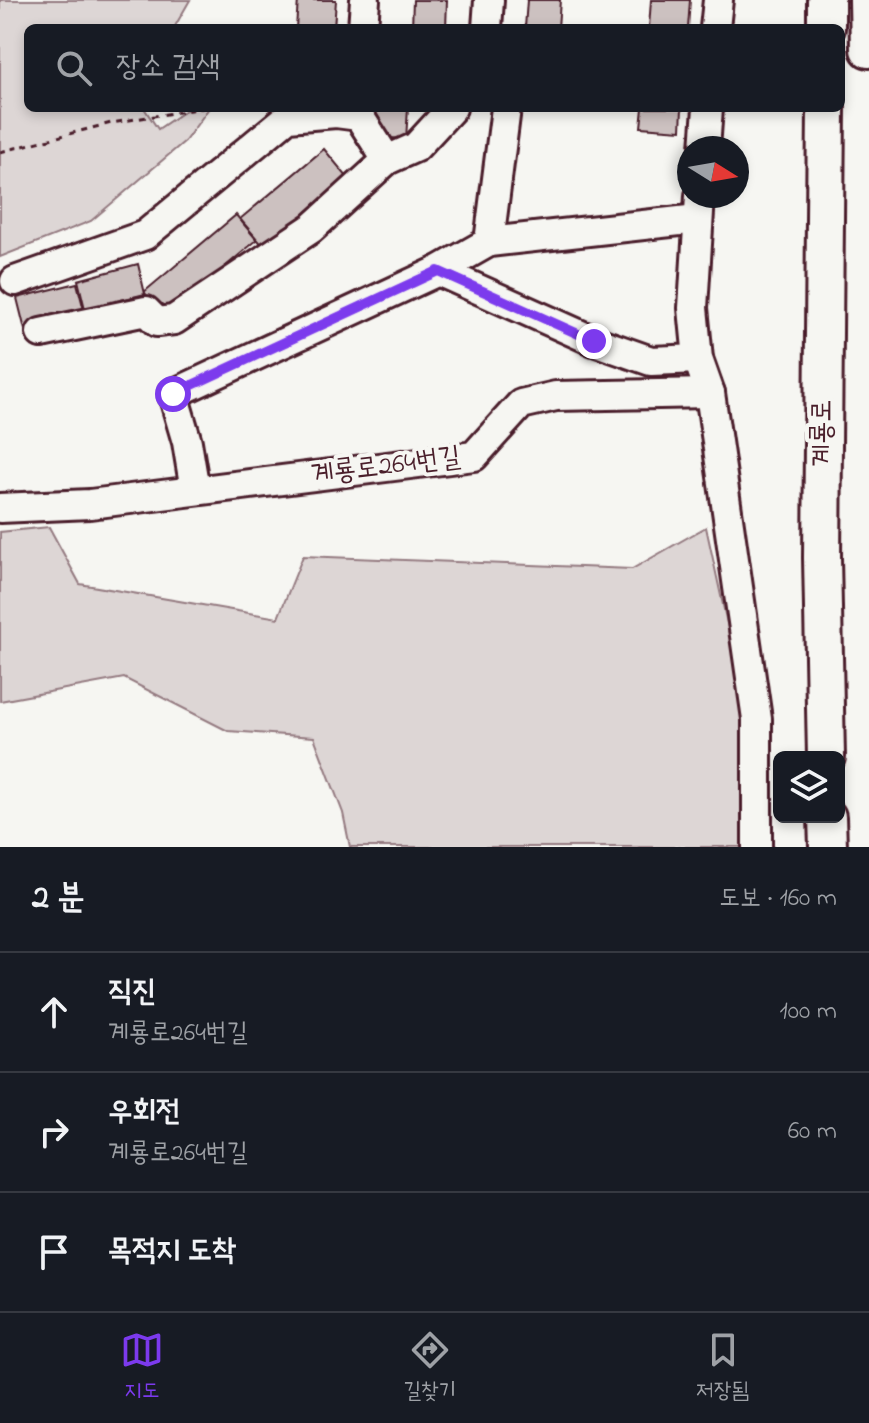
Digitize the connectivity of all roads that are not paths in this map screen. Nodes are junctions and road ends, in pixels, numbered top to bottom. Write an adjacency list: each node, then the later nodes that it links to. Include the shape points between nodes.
1 (365, 0): 6 (street)
2 (489, 0): 7 (street)
3 (718, 0): 8 (street)
4 (826, 0): 9 (main road)
5 (868, 0): 10 (main road)
6 (363, 24)
7 (487, 24)
8 (715, 24)
9 (826, 24)
10 (869, 49)
11 (359, 112): 17 (street); 22 (street, via 288,117 145,235)
12 (448, 112): 17 (street, via 416,147)
13 (505, 112): 20 (street)
14 (708, 112): 16 (street)
15 (826, 112): 28 (main road, 계룡로)
16 (706, 136)
17 (387, 160): 23 (street, via 312,228 174,320 157,322 146,311)
18 (693, 208): 20 (street)
19 (699, 208): 24 (street, via 693,308)
20 (489, 242): 21 (street)
21 (438, 271): 24 (street, via 651,361); 26 (street, via 173,394)
22 (15, 281)
23 (41, 333)
24 (698, 359): 25 (street)
25 (710, 393): 26 (street, 계룡로264번길, via 556,396 521,404 474,456); 30 (street, via 757,719)
26 (195, 490): 27 (street, 계룡로264번길, via 90,504)
27 (0, 508)
28 (826, 751)
29 (827, 823): 31 (main road)
30 (757, 847)
31 (828, 847)

